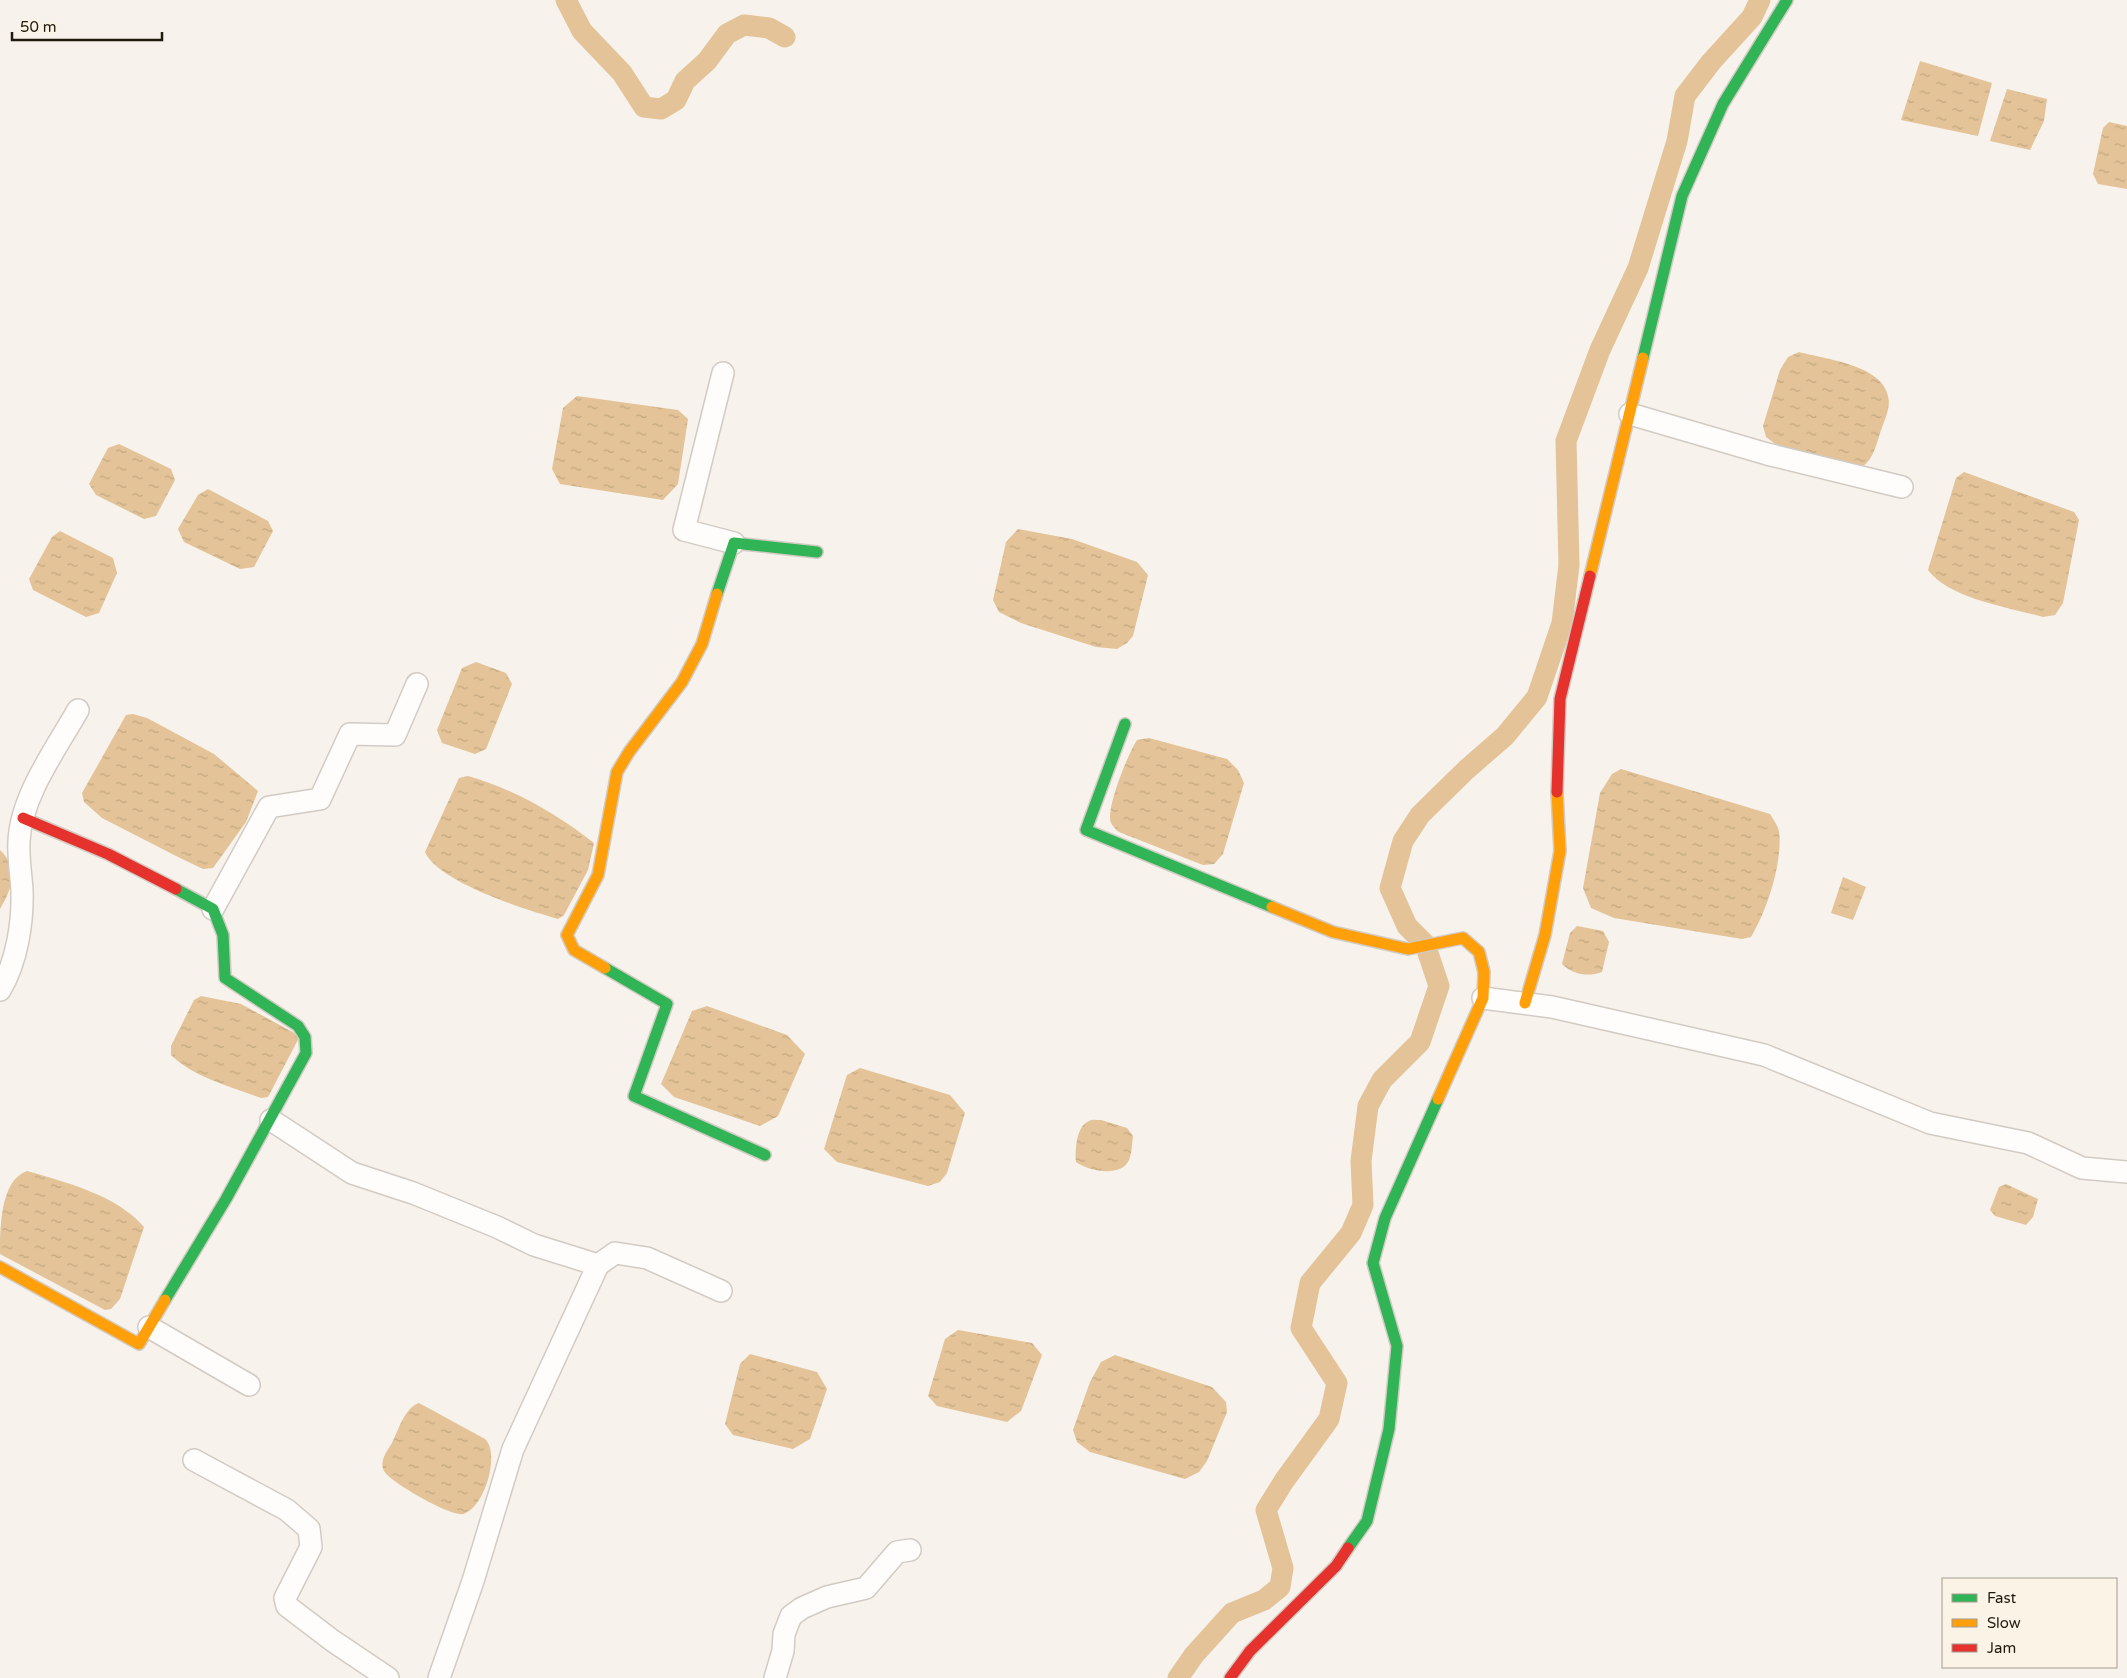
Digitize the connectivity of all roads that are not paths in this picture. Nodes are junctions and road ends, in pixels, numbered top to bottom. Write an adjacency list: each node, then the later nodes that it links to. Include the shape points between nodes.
1 (1787, 0): 3 (street, via 1723,104 1682,196)
2 (723, 373): 5 (street, via 684,530)
3 (1630, 414): 4 (street, via 1766,454); 15 (street, via 1560,699 1556,782 1560,851 1545,935)
4 (1902, 487)
5 (734, 543): 6 (street); 17 (street, via 702,644 682,682 617,772 598,875 567,935 574,950 667,1004 634,1096)
6 (817, 552)
7 (417, 684): 12 (street, via 395,735 350,734 320,799 268,807)
8 (78, 710): 10 (street, via 26,803)
9 (1125, 724): 14 (street, via 1086,830 1333,932 1408,949 1463,938 1479,952 1484,972)
10 (23, 818): 11 (street); 12 (street, via 108,854)
11 (9, 837): 13 (street, via 22,892 12,964)
12 (213, 909): 16 (street, via 223,935 225,978 298,1026 305,1037 306,1053)
13 (0, 990)
14 (1484, 998): 15 (street); 29 (street, via 1385,1218 1373,1263 1397,1346 1389,1429 1367,1521 1336,1566 1250,1651)
15 (1525, 1003): 18 (street, via 1764,1055 1930,1123 2028,1143 2082,1168)
16 (271, 1120): 19 (street, via 352,1173 497,1227 534,1245); 22 (street)
17 (765, 1155)
18 (2127, 1172)
19 (598, 1265): 21 (street, via 615,1253 647,1258); 27 (street, via 513,1449 473,1581)
20 (0, 1267): 22 (street, via 139,1344)
21 (721, 1290)
22 (149, 1327): 23 (street)
23 (249, 1385)
24 (194, 1460): 26 (street, via 287,1510 304,1523 309,1529 311,1547 285,1598 286,1606)
25 (910, 1550): 28 (street, via 897,1552 866,1588 827,1597 792,1616 784,1634 783,1652)
26 (388, 1678)
27 (439, 1678)
28 (775, 1678)
29 (1230, 1678)

